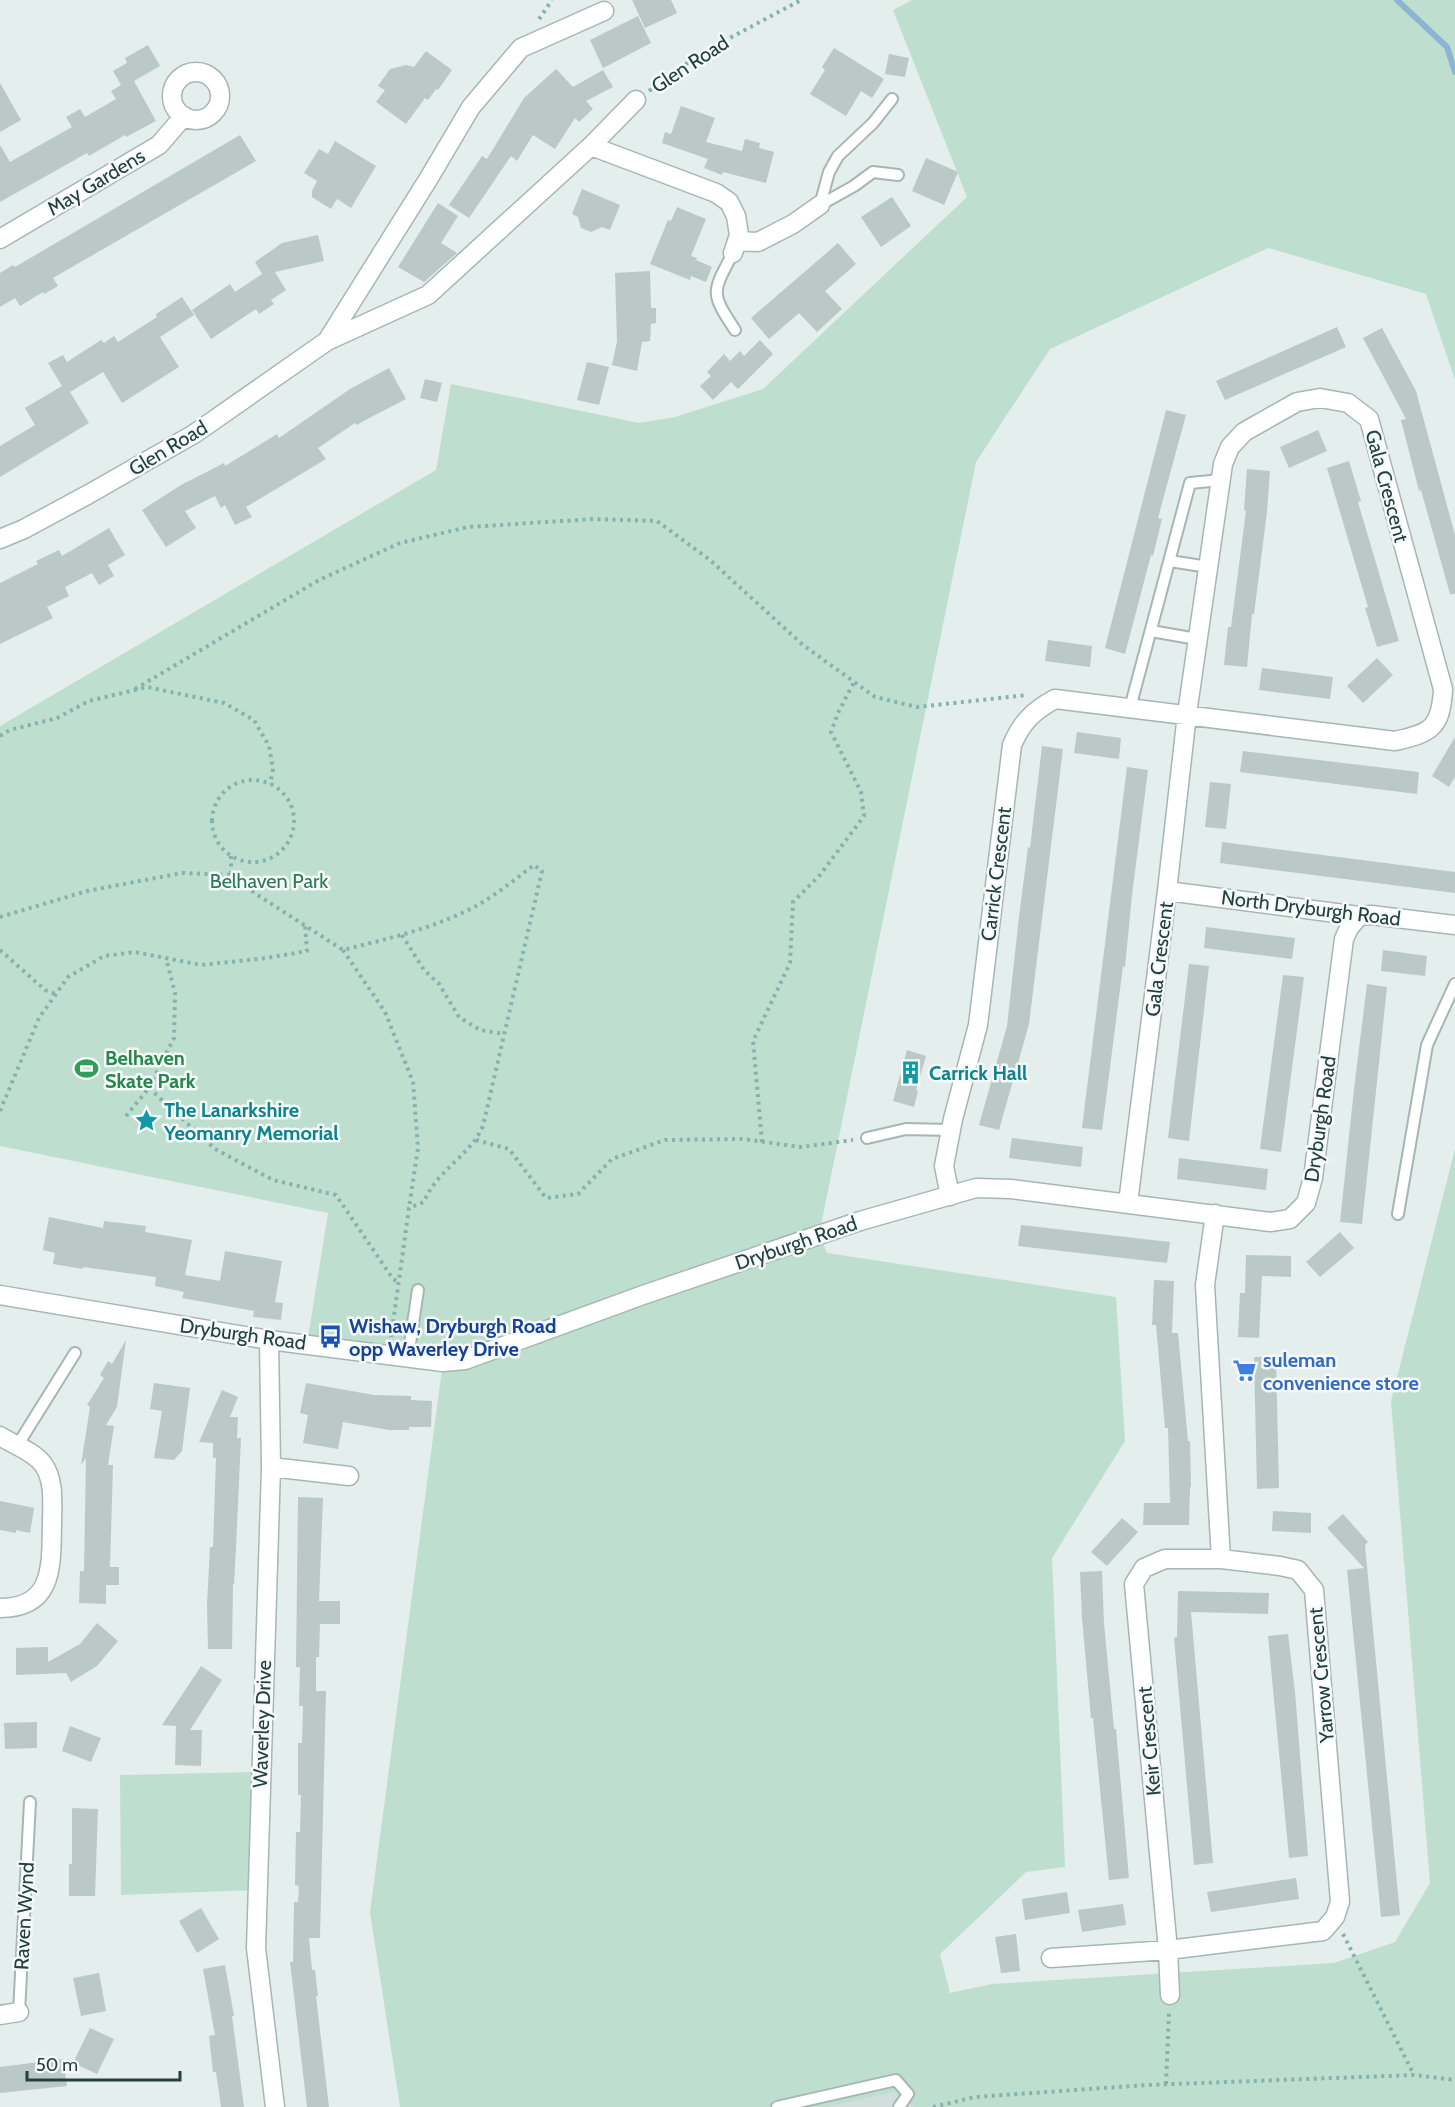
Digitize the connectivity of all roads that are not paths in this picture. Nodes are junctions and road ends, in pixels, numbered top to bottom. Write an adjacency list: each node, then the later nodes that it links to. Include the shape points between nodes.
1 (604, 11): 11 (street, Glen Road, via 521,48 471,107)
2 (892, 99): 7 (lane, via 838,156)
3 (636, 100): 5 (street, Glen Road)
4 (184, 116): 8 (street, May Gardens, via 159,145)
5 (591, 146): 9 (street, via 716,193 729,202 739,235); 11 (street, Glen Road, via 428,295)
6 (898, 174): 7 (lane, via 873,172)
7 (820, 204): 9 (street, via 758,242)
8 (0, 239)
9 (735, 247): 10 (lane, via 715,294)
10 (735, 330)
11 (327, 341): 13 (street, Glen Road, via 194,434 89,495)
12 (1221, 480): 14 (lane, via 1190,483); 15 (street, Gala Crescent); 19 (street, Gala Crescent, via 1230,447 1244,432 1297,402 1320,398 1348,403 1369,419 1443,689 1442,708 1433,726 1417,736 1395,741)
13 (0, 539)
14 (1170, 561): 15 (lane); 16 (lane)
15 (1208, 567): 17 (street, Gala Crescent)
16 (1151, 631): 17 (lane); 18 (lane)
17 (1197, 639): 19 (street, Gala Crescent)
18 (1130, 708): 19 (street); 24 (street, Carrick Crescent, via 1055,699 1038,708 1020,727 1012,745 978,1025)
19 (1187, 714): 20 (street, Gala Crescent)
20 (1167, 891): 21 (street, North Dryburgh Road); 27 (street, Gala Crescent)
21 (1359, 916): 22 (street, North Dryburgh Road); 28 (street, Dryburgh Road, via 1344,939 1313,1178 1306,1203 1290,1219 1270,1222)
22 (1455, 925)
23 (1455, 984): 29 (lane, via 1427,1045)
24 (951, 1130): 25 (lane, via 906,1129); 26 (street, Carrick Crescent, via 944,1166)
25 (867, 1138)
26 (950, 1196): 27 (street, Dryburgh Road, via 976,1188 1011,1188); 34 (street, Dryburgh Road, via 860,1221 465,1360 443,1362)
27 (1128, 1203): 28 (street, Dryburgh Road)
28 (1215, 1214): 39 (street, via 1205,1285)
29 (1398, 1214)
30 (418, 1290): 34 (lane)
31 (0, 1295): 32 (street, Dryburgh Road)
32 (269, 1340): 34 (street, Dryburgh Road); 37 (street, Waverley Drive)
33 (75, 1353): 36 (lane)
34 (408, 1357)
35 (0, 1436): 36 (street)
36 (17, 1446): 40 (street, via 35,1455 50,1478 51,1567 37,1596 15,1608)
37 (271, 1467): 38 (street); 47 (street, Waverley Drive, via 256,1948)
38 (348, 1476)
39 (1221, 1559): 42 (street, Keir Crescent, via 1165,1558 1144,1568 1134,1584); 42 (street, Yarrow Crescent, via 1298,1570 1314,1590 1340,1902 1335,1917 1323,1931)
40 (0, 1608)
41 (30, 1802): 45 (lane, Raven Wynd)
42 (1168, 1950): 43 (street); 44 (street, Keir Crescent)
43 (1051, 1958)
44 (1170, 1995)
45 (19, 2012): 46 (street, Raven Wynd)
46 (0, 2015)
47 (275, 2107)
48 (777, 2107): 49 (lane, via 896,2080 908,2094)
49 (899, 2107)

